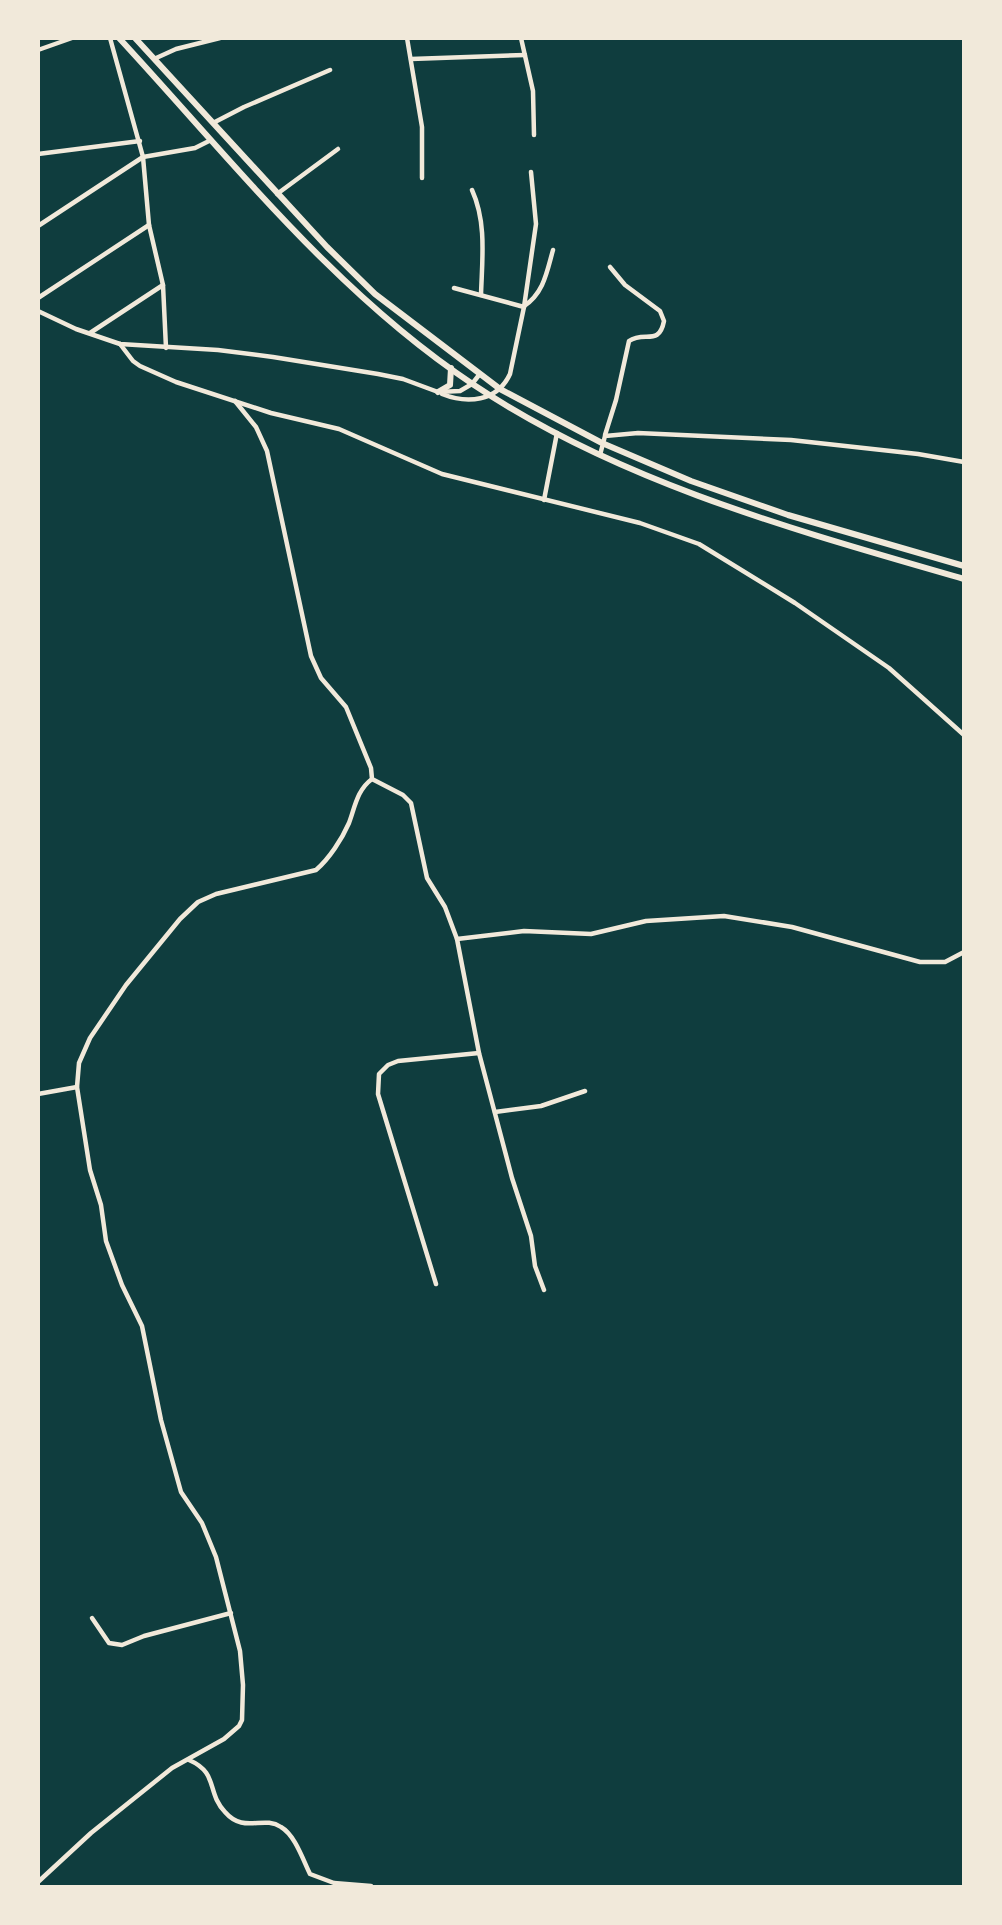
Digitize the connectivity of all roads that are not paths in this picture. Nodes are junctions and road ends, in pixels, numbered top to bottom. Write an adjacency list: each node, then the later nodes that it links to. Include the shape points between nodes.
1 (72, 38): 8 (street)
2 (110, 38): 16 (street)
3 (119, 38): 15 (main road)
4 (135, 38): 11 (main road)
5 (220, 38): 11 (street)
6 (407, 38): 10 (street)
7 (522, 38): 9 (street)
8 (38, 50)
9 (525, 55): 10 (street); 14 (street, via 533,91)
10 (411, 59): 21 (street, via 422,127)
11 (153, 60): 13 (main road)
12 (330, 70): 13 (street)
13 (213, 123): 23 (main road)
14 (534, 135)
15 (211, 140): 19 (street, via 195,148); 33 (main road)
16 (140, 141): 18 (street); 19 (street)
17 (338, 149): 23 (street)
18 (38, 154)
19 (144, 158): 24 (street); 25 (street)
20 (531, 172): 34 (street, via 536,224)
21 (422, 178)
22 (472, 190): 31 (street, via 482,221)
23 (276, 194): 30 (main road)
24 (149, 225): 28 (street); 32 (street)
25 (38, 226)
26 (553, 250): 34 (street, via 540,290)
27 (610, 267): 47 (street, via 625,285 660,311 664,321 656,336 629,341)
28 (163, 285): 36 (street); 38 (street)
29 (454, 288): 31 (street)
30 (375, 293): 33 (main road); 40 (main road)
31 (481, 295): 34 (street)
32 (38, 298)
33 (367, 302): 39 (main road)
34 (524, 307): 42 (street, via 510,374)
35 (38, 312): 36 (street)
36 (90, 334): 37 (street)
37 (120, 344): 38 (street); 45 (street, via 133,361 150,372)
38 (166, 348): 43 (street, via 244,353 362,371)
39 (452, 368): 41 (main road); 43 (main road, via 450,385)
40 (479, 375): 41 (street); 42 (main road)
41 (472, 384): 43 (street, via 452,393); 44 (main road)
42 (500, 389): 44 (street); 47 (main road)
43 (438, 392): 44 (street, via 466,401)
44 (491, 395): 46 (main road)
45 (235, 401): 50 (street, via 340,429 442,474); 56 (street, via 256,427 267,451 316,669 346,708)
46 (557, 433): 48 (main road); 50 (street)
47 (603, 440): 48 (street); 49 (street, via 638,433 791,440); 51 (main road, via 644,463)
48 (600, 455): 52 (main road, via 686,492)
49 (964, 462)
50 (544, 500): 55 (street, via 640,523 699,544 869,654)
51 (833, 527): 52 (main road); 53 (main road)
52 (829, 539): 54 (main road)
53 (964, 566)
54 (964, 579)
55 (964, 735)
56 (372, 779): 57 (street, via 411,803 427,878 440,896); 60 (street, via 359,795 345,831 316,870 216,894 198,902 180,919 90,1038 79,1063)
57 (457, 939): 58 (street, via 524,931 591,934 637,922 724,916 792,927 920,962 944,962); 59 (street)
58 (964, 951)
59 (479, 1053): 63 (street); 64 (street, via 398,1061 379,1074 378,1094)
60 (77, 1087): 62 (street); 66 (street, via 106,1241 142,1326 181,1492 202,1523)
61 (584, 1091): 63 (street, via 541,1106)
62 (38, 1094)
63 (495, 1112): 65 (street)
64 (436, 1284)
65 (544, 1290)
66 (231, 1613): 67 (street, via 122,1645 108,1643); 68 (street, via 240,1651 242,1720 224,1739)
67 (92, 1618)
68 (189, 1759): 69 (street, via 91,1832); 71 (street, via 207,1771 218,1803 229,1816 242,1824 272,1823 287,1831 310,1874 334,1883)
69 (39, 1881): 70 (street)
70 (41, 1886)
71 (370, 1886)

